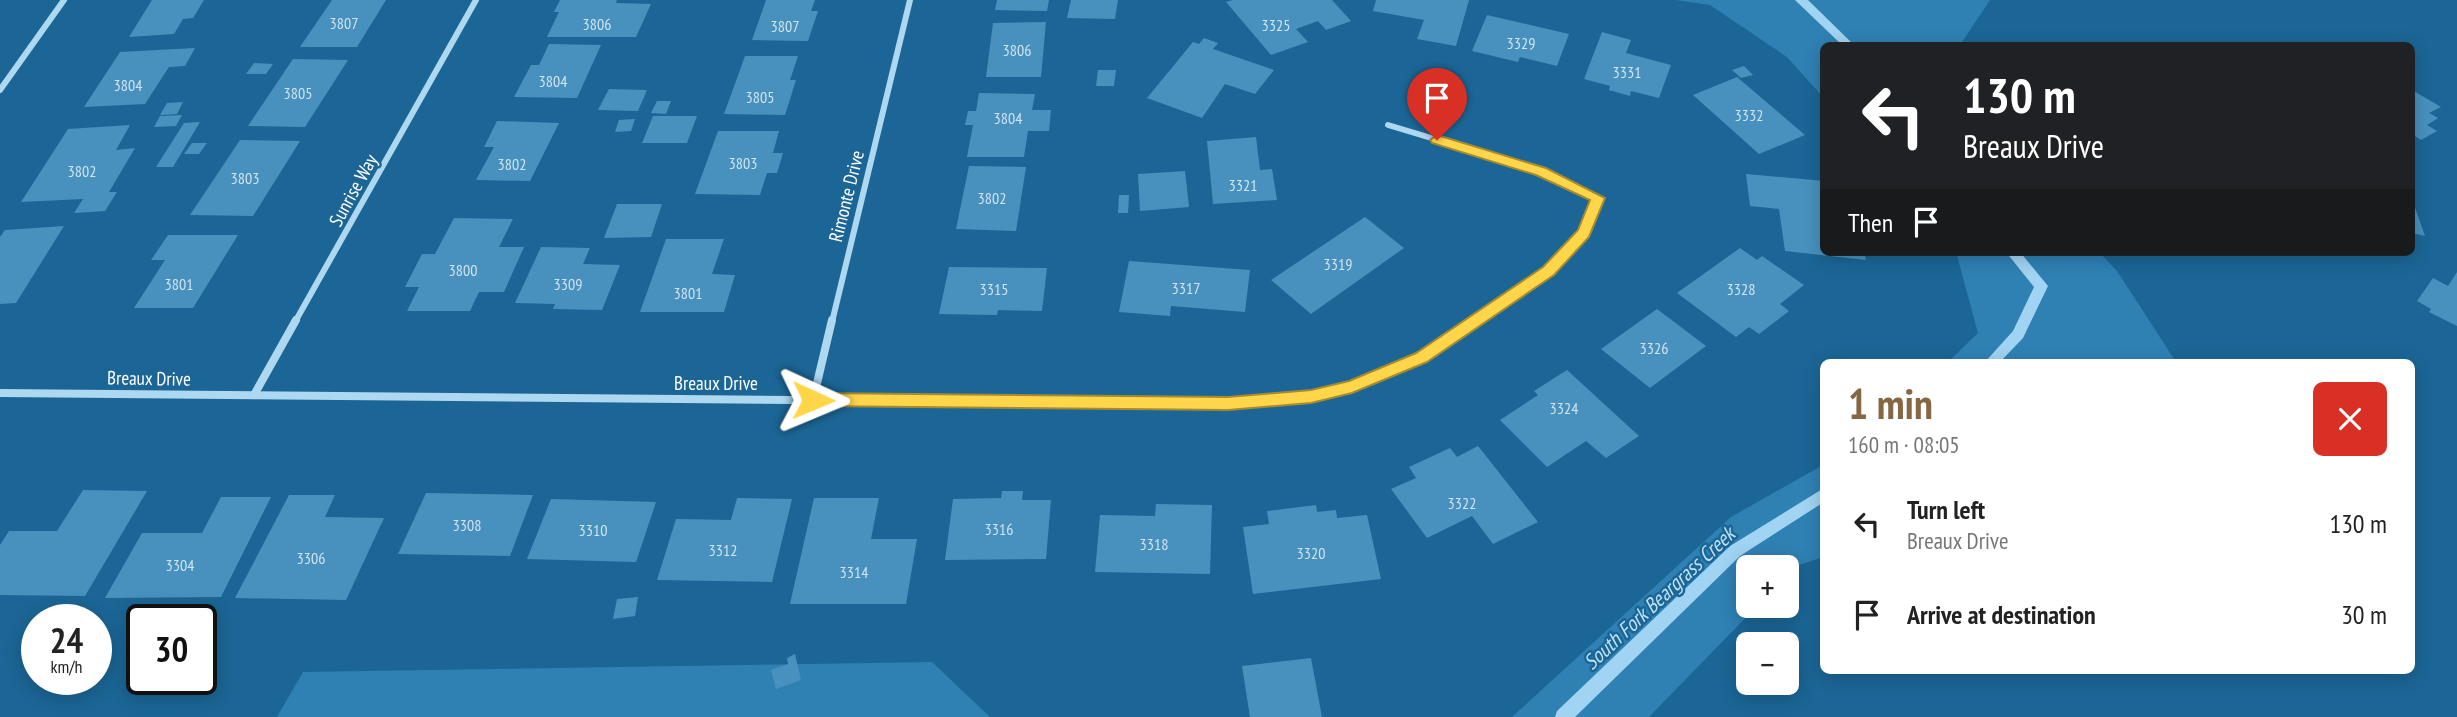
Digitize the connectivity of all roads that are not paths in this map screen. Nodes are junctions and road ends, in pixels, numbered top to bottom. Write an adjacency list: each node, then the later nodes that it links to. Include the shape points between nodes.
1 (64, 0): 4 (street)
2 (477, 0): 7 (street, Sunrise Way)
3 (910, 0): 8 (street, Rimonte Drive)
4 (0, 90)
5 (1388, 125): 8 (street, Breaux Drive, via 1541,171 1598,198 1584,233 1548,271 1421,357 1321,394 1228,404)
6 (0, 393): 7 (street, Breaux Drive)
7 (254, 395): 8 (street, Breaux Drive)
8 (813, 400)

